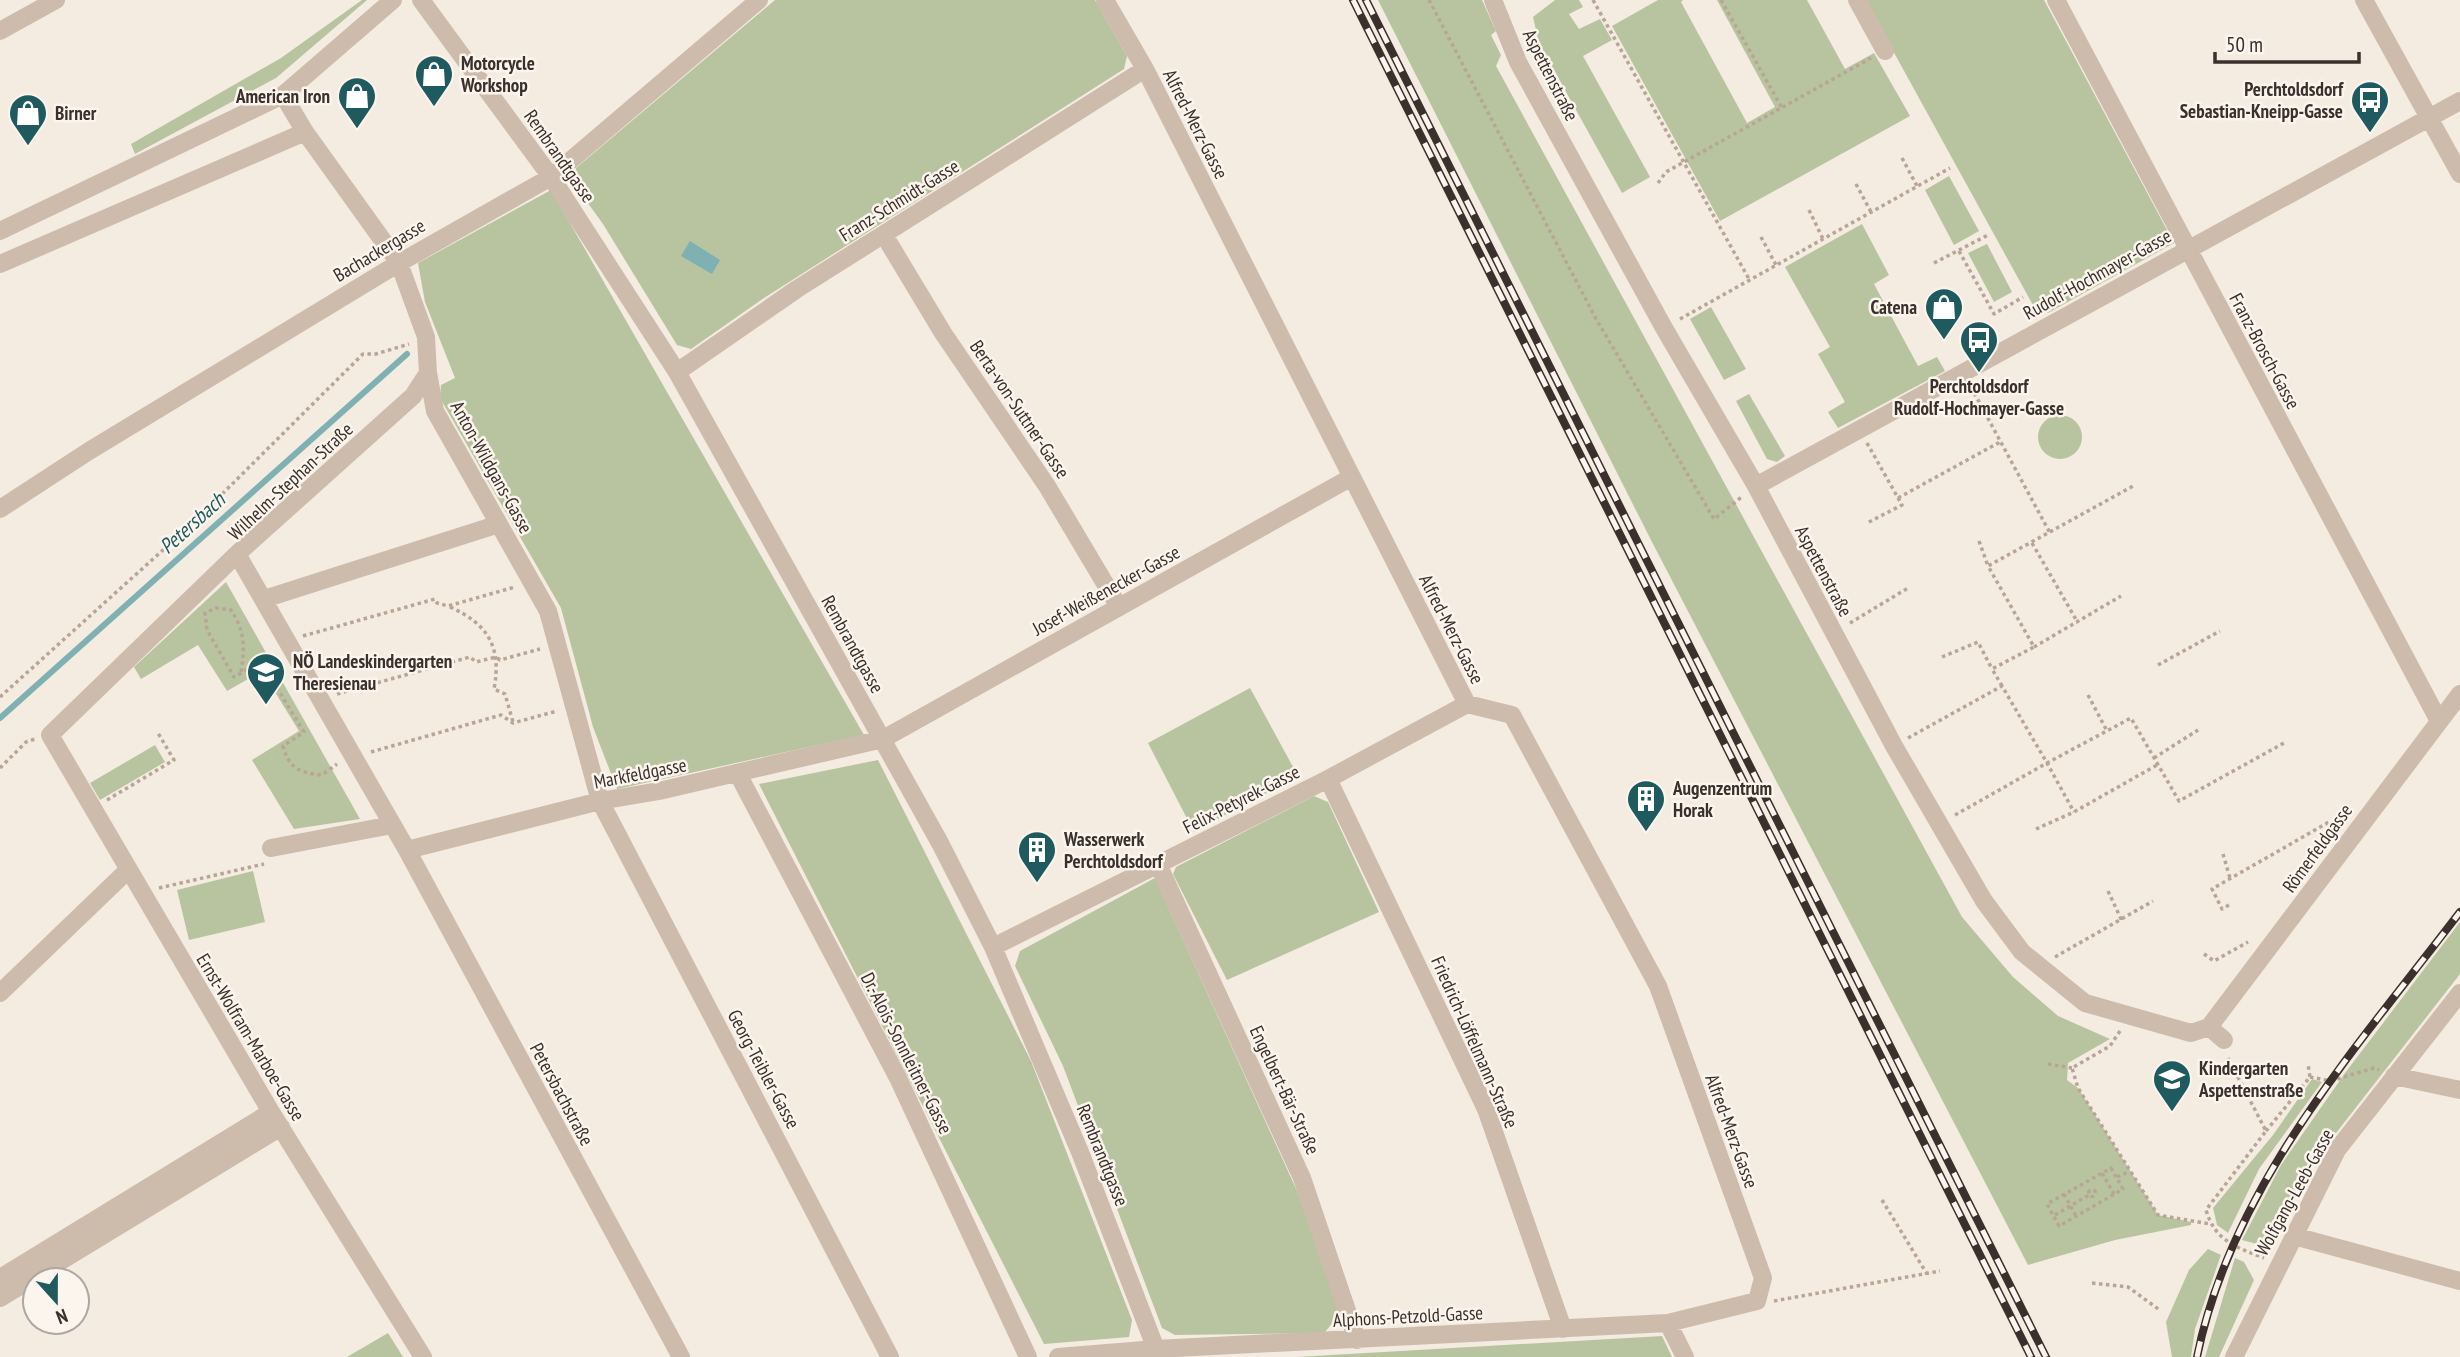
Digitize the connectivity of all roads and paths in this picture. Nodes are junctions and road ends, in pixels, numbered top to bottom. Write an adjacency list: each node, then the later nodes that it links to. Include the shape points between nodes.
1 (56, 0): 13 (street)
2 (393, 0): 16 (street)
3 (421, 0): 25 (street, Rembrandtgasse)
4 (759, 0): 25 (street, Bachackergasse)
5 (1105, 0): 15 (street, Alfred-Merz-Gasse)
6 (1429, 0): 53 (path, via 1595,317 1714,519)
7 (1593, 0): 22 (path)
8 (1721, 0): 18 (path)
9 (1857, 0): 14 (street)
10 (2056, 0): 36 (street, Franz-Brosch-Gasse)
11 (2364, 0): 19 (street)
12 (1497, 1): 44 (street, Aspettenstraße, via 1518,62)
13 (0, 31)
14 (1885, 51): 18 (path)
15 (1145, 69): 32 (street, Franz-Schmidt-Gasse); 51 (street, Alfred-Merz-Gasse)
16 (283, 95): 20 (street, Anton-Wildgans-Gasse); 31 (street)
17 (2460, 101): 19 (street, Rudolf-Hochmayer-Gasse)
18 (1782, 108): 22 (path)
19 (2428, 118): 24 (street); 36 (street, Rudolf-Hochmayer-Gasse)
20 (305, 132): 38 (street, Anton-Wildgans-Gasse); 39 (street)
21 (1902, 158): 28 (path)
22 (1684, 162): 26 (path, via 1666,172); 42 (path)
23 (1950, 168): 28 (path)
24 (2460, 174)
25 (551, 177): 38 (street, Bachackergasse); 46 (street, Rembrandtgasse)
26 (1658, 183)
27 (1856, 184): 30 (path)
28 (1917, 186): 30 (path)
29 (1809, 210): 35 (path)
30 (1871, 212): 35 (path)
31 (0, 231)
32 (884, 235): 46 (street, Franz-Schmidt-Gasse); 68 (street, Berta-von-Suttner-Gasse, via 943,333 1047,486)
33 (1988, 235): 37 (path)
34 (1760, 237): 41 (path)
35 (1823, 239): 41 (path)
36 (2187, 248): 47 (street, Rudolf-Hochmayer-Gasse); 87 (street, Franz-Brosch-Gasse)
37 (1959, 251): 40 (path); 43 (path, via 1994,314)
38 (399, 263): 45 (street, Anton-Wildgans-Gasse); 55 (street, Bachackergasse)
39 (0, 264)
40 (1934, 264)
41 (1776, 265): 42 (path)
42 (1750, 280): 44 (path)
43 (2023, 298)
44 (1664, 328): 53 (street, Aspettenstraße)
45 (426, 337): 48 (street, Anton-Wildgans-Gasse); 84 (path, via 396,349 363,354 193,523)
46 (677, 372): 93 (street, Rembrandtgasse)
47 (1963, 372): 49 (street, Rudolf-Hochmayer-Gasse); 50 (path)
48 (428, 373): 57 (street, Anton-Wildgans-Gasse, via 435,411); 61 (street, Wilhelm-Stephan-Straße, via 413,396)
49 (1858, 429): 53 (street, Rudolf-Hochmayer-Gasse); 54 (path)
50 (2000, 442): 54 (path); 58 (path)
51 (1350, 478): 68 (street, Josef-Weißenecker-Gasse); 85 (street, Alfred-Merz-Gasse)
52 (2135, 485): 58 (path)
53 (1756, 486): 71 (street, Aspettenstraße)
54 (1898, 498): 56 (path, via 1902,505)
55 (0, 509)
56 (1867, 523)
57 (499, 524): 63 (street, Anton-Wildgans-Gasse); 66 (street)
58 (2050, 533): 60 (path)
59 (1979, 541): 62 (path)
60 (2032, 542): 62 (path); 69 (path)
61 (237, 554): 66 (street, Wilhelm-Stephan-Straße); 92 (street)
62 (1988, 566): 74 (path)
63 (533, 581): 67 (path); 73 (street, Anton-Wildgans-Gasse)
64 (1908, 588): 71 (path)
65 (2121, 596): 69 (path)
66 (264, 599): 72 (street, Wilhelm-Stephan-Straße)
67 (448, 606): 72 (path, via 435,598); 75 (path, via 484,628)
68 (1119, 607): 93 (street, Josef-Weißenecker-Gasse)
69 (2078, 623): 74 (path)
70 (2220, 631): 77 (path)
71 (1833, 633): 95 (street, Aspettenstraße)
72 (288, 640): 81 (street, Wilhelm-Stephan-Straße)
73 (559, 644): 75 (path, via 500,660); 86 (street, Anton-Wildgans-Gasse)
74 (2034, 647): 78 (path)
75 (496, 657): 81 (path, via 476,663 470,657); 88 (path, via 494,689 505,695)
76 (1942, 657): 78 (path, via 1978,642)
77 (2158, 665)
78 (1992, 669): 80 (path)
79 (241, 672): 79 (path, via 234,677 207,630 205,612 231,610 240,623 244,640); 96 (path, via 261,662 304,733 284,746 287,761 301,773 322,775)
80 (2002, 686): 95 (path); 98 (path)
81 (318, 694): 96 (street, Wilhelm-Stephan-Straße)
82 (2460, 694): 87 (street, Römerfeldgasse)
83 (2088, 695): 90 (path)
84 (0, 697)
85 (1467, 704): 102 (street, Felix-Petyrek-Gasse); 158 (street, Alfred-Merz-Gasse, via 1512,715 1658,986 1763,1278)
86 (575, 706): 88 (path); 103 (street, Anton-Wildgans-Gasse)
87 (2439, 721): 127 (street, Römerfeldgasse)
88 (513, 723): 96 (path, via 501,715)
89 (2198, 730): 97 (path)
90 (2107, 731): 97 (path, via 2132,718); 98 (path)
91 (158, 733): 104 (path, via 174,760)
92 (50, 735): 100 (path, via 26,741); 104 (street, Ernst-Wolfram-Marboe-Gasse)
93 (883, 739): 101 (street, Markfeldgasse); 121 (street, Rembrandtgasse)
94 (2284, 743): 99 (path, via 2179,801)
95 (1894, 746): 107 (street, Aspettenstraße)
96 (354, 757): 108 (street, Wilhelm-Stephan-Straße)
97 (2154, 758): 99 (path)
98 (2047, 763): 105 (path); 107 (path)
99 (2157, 765): 105 (path)
100 (0, 768)
101 (738, 774): 103 (street, Markfeldgasse); 167 (street, Dr.-Alois-Sonnleitner-Gasse, via 898,1077)
102 (1328, 779): 113 (street, Felix-Petyrek-Gasse); 161 (street, Friedrich-Löffelmann-Straße, via 1486,1109)
103 (600, 801): 111 (street, Markfeldgasse); 166 (street, Georg-Teibler-Gasse)
104 (95, 807): 114 (street, Ernst-Wolfram-Marboe-Gasse)
105 (2074, 812): 109 (path)
106 (2329, 822): 115 (path)
107 (1938, 824): 123 (street, Aspettenstraße, via 1984,901)
108 (392, 825): 110 (street); 111 (street, Wilhelm-Stephan-Straße)
109 (2036, 829)
110 (271, 848)
111 (407, 850): 165 (street, Petersbachstraße)
112 (2223, 854): 115 (path)
113 (1158, 864): 121 (street, Felix-Petyrek-Gasse); 162 (street, Engelbert-Bär-Straße, via 1302,1178)
114 (128, 870): 124 (street); 135 (street, Ernst-Wolfram-Marboe-Gasse)
115 (2230, 878): 118 (path, via 2212,889 2222,909)
116 (2108, 891): 119 (path)
117 (2154, 901): 119 (path)
118 (2229, 905)
119 (2122, 921): 123 (path)
120 (2248, 942): 122 (path, via 2214,961)
121 (993, 947): 163 (street, Rembrandtgasse, via 1080,1152)
122 (2204, 954)
123 (2037, 965): 126 (street, Aspettenstraße, via 2085,1003)
124 (0, 993)
125 (2460, 993): 132 (street, Wolfgang-Leeb-Gasse)
126 (2129, 1017): 127 (street, Aspettenstraße, via 2191,1033); 131 (path, via 2110,1046)
127 (2209, 1027): 128 (street)
128 (2224, 1040): 136 (path, via 2228,1058)
129 (2048, 1064): 131 (path)
130 (2308, 1064): 133 (path)
131 (2073, 1068): 137 (path, via 2078,1088)
132 (2394, 1076): 133 (path, via 2374,1068 2331,1081); 134 (street); 150 (street, Wolfgang-Leeb-Gasse, via 2337,1150)
133 (2310, 1077): 136 (path)
134 (2460, 1090)
135 (276, 1119): 154 (street); 157 (street); 164 (street, Ernst-Wolfram-Marboe-Gasse)
136 (2266, 1131): 149 (path, via 2213,1196 2206,1209)
137 (2130, 1171): 140 (path); 149 (path, via 2158,1215)
138 (2102, 1173): 139 (path); 140 (path, via 2111,1168); 143 (path)
139 (2095, 1176): 141 (path); 142 (path)
140 (2117, 1177): 143 (path, via 2123,1189)
141 (2095, 1192): 144 (path); 146 (path)
142 (2064, 1194): 146 (path); 147 (path, via 2047,1204)
143 (2114, 1194): 144 (path)
144 (2108, 1198): 148 (path)
145 (1882, 1200): 153 (path)
146 (2071, 1206): 147 (path); 148 (path)
147 (2054, 1216): 148 (path, via 2059,1226)
148 (2076, 1216)
149 (2210, 1224): 151 (path, via 2230,1245)
150 (2294, 1236): 151 (street, Wolfgang-Leeb-Gasse); 155 (street)
151 (2279, 1263): 170 (street, Wolfgang-Leeb-Gasse)
152 (1940, 1271): 153 (path)
153 (1927, 1274): 158 (path, via 1785,1301)
154 (0, 1278)
155 (2460, 1281)
156 (2092, 1283): 159 (path, via 2128,1287)
157 (0, 1298)
158 (1758, 1301): 160 (street, Alphons-Petzold-Gasse)
159 (2161, 1311)
160 (1668, 1323): 161 (street, Alphons-Petzold-Gasse); 169 (street)
161 (1563, 1329): 162 (street, Alphons-Petzold-Gasse)
162 (1357, 1340): 163 (street, Alphons-Petzold-Gasse)
163 (1157, 1353): 168 (street, Alphons-Petzold-Gasse)
164 (423, 1357)
165 (681, 1357)
166 (890, 1357)
167 (1028, 1357)
168 (1058, 1357)
169 (1685, 1357)
170 (2235, 1357)

